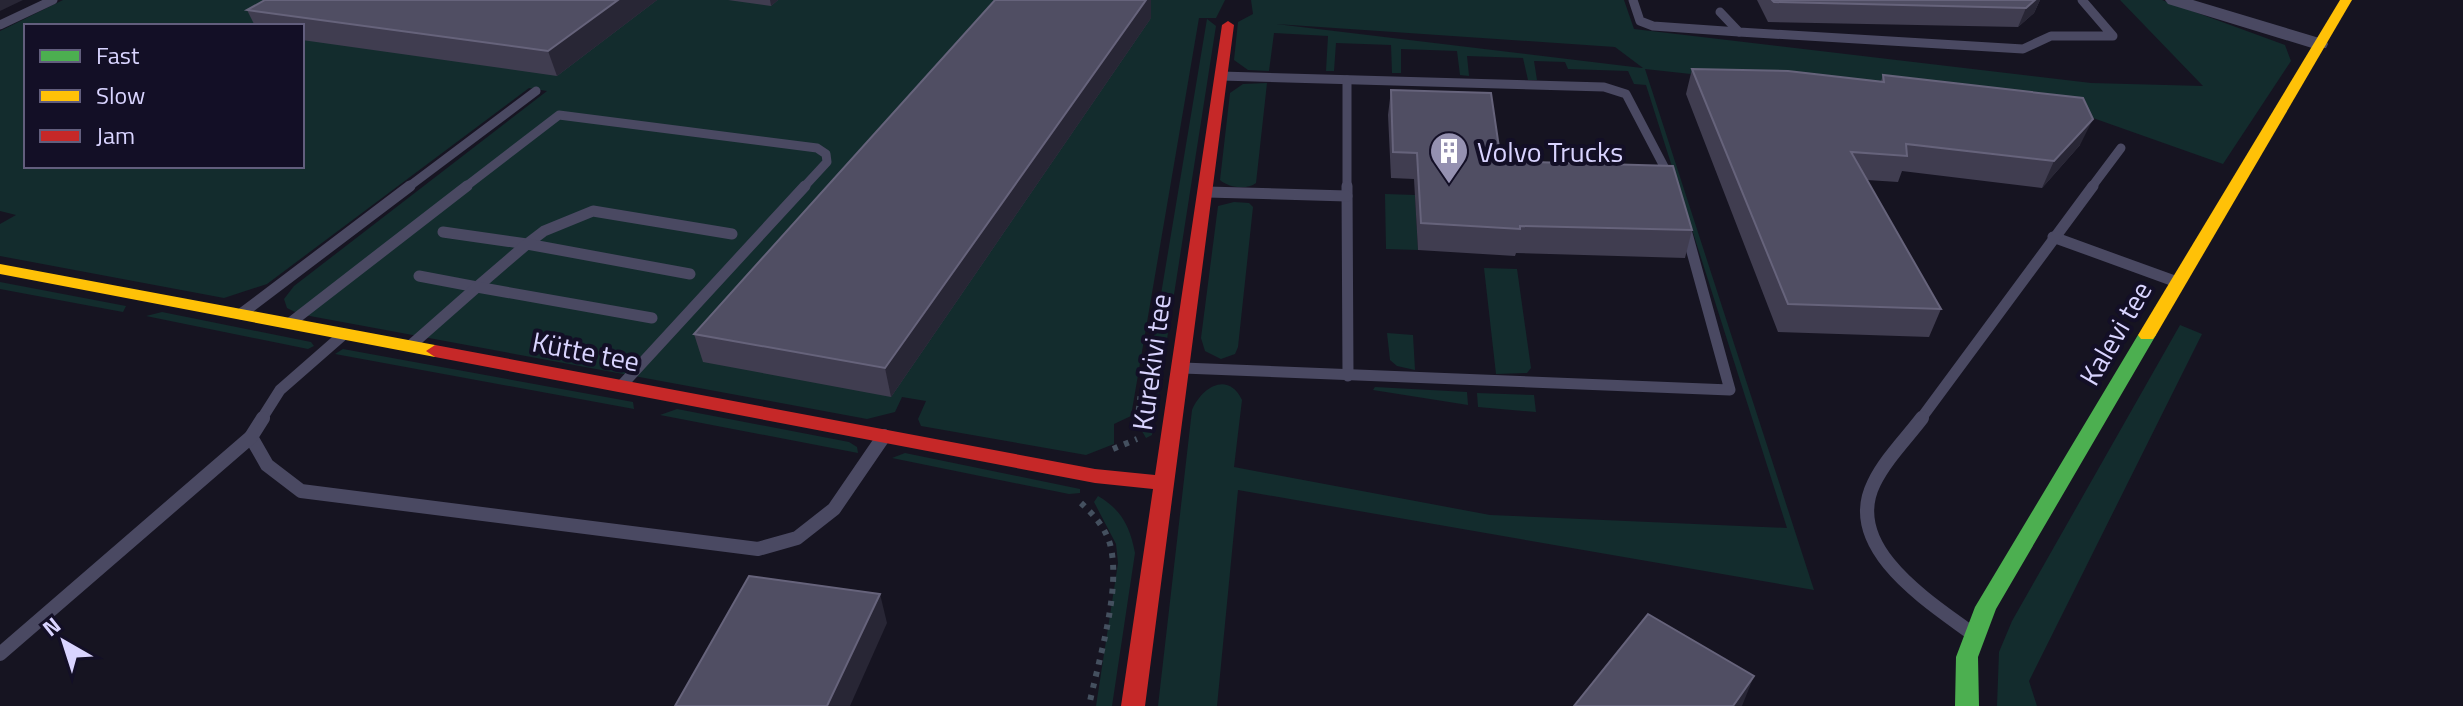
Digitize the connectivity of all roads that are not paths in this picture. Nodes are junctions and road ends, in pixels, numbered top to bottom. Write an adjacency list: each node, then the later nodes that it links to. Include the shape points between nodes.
1 (53, 0): 7 (lane)
2 (1633, 0): 9 (lane, via 1640,21 1653,26)
3 (2082, 0): 9 (lane, via 2113,36 2051,36 2023,49)
4 (2174, 0): 10 (street)
5 (2346, 0): 10 (street, Kalevi tee)
6 (1720, 12): 9 (lane)
7 (0, 25)
8 (1228, 25): 11 (street, Kurekivi tee)
9 (1739, 32)
10 (2319, 44): 26 (street, Kalevi tee)
11 (1221, 76): 12 (lane); 16 (street, Kurekivi tee)
12 (1347, 80): 15 (lane, via 1604,87 1626,94); 17 (lane)
13 (536, 91): 28 (lane)
14 (2121, 148): 21 (lane)
15 (1674, 185)
16 (1204, 192): 17 (lane); 33 (street, Kurekivi tee)
17 (1347, 196): 34 (lane)
18 (1681, 213): 34 (lane, via 1730,390)
19 (443, 232): 22 (lane)
20 (732, 234): 22 (lane, via 593,211 544,231)
21 (2053, 237): 26 (lane); 39 (lane, via 1873,484 1867,520 1882,554 1916,591)
22 (527, 244): 24 (lane); 27 (lane)
23 (0, 269): 28 (street, Kütte tee)
24 (690, 274)
25 (419, 276): 27 (lane)
26 (2177, 282): 39 (street, Kalevi tee, via 1986,607)
27 (477, 287): 29 (lane); 32 (lane)
28 (241, 314): 30 (street, Kütte tee)
29 (652, 318)
30 (290, 323): 31 (street, Kütte tee); 35 (lane, via 559,115 817,148 826,154 827,162)
31 (344, 334): 32 (street, Kütte tee); 37 (lane, via 280,390)
32 (410, 346): 35 (street, Kütte tee)
33 (1179, 368): 34 (lane); 38 (street, Kurekivi tee)
34 (1348, 376)
35 (621, 386): 36 (street, Kütte tee)
36 (884, 436): 37 (lane, via 834,509 797,538 758,549 301,491 267,465); 38 (street, Kütte tee, via 1095,476)
37 (251, 437): 40 (lane)
38 (1162, 483): 41 (street, Kurekivi tee)
39 (1975, 637): 42 (street, Kalevi tee, via 1967,657)
40 (0, 654)
41 (1133, 706)
42 (1967, 706)

